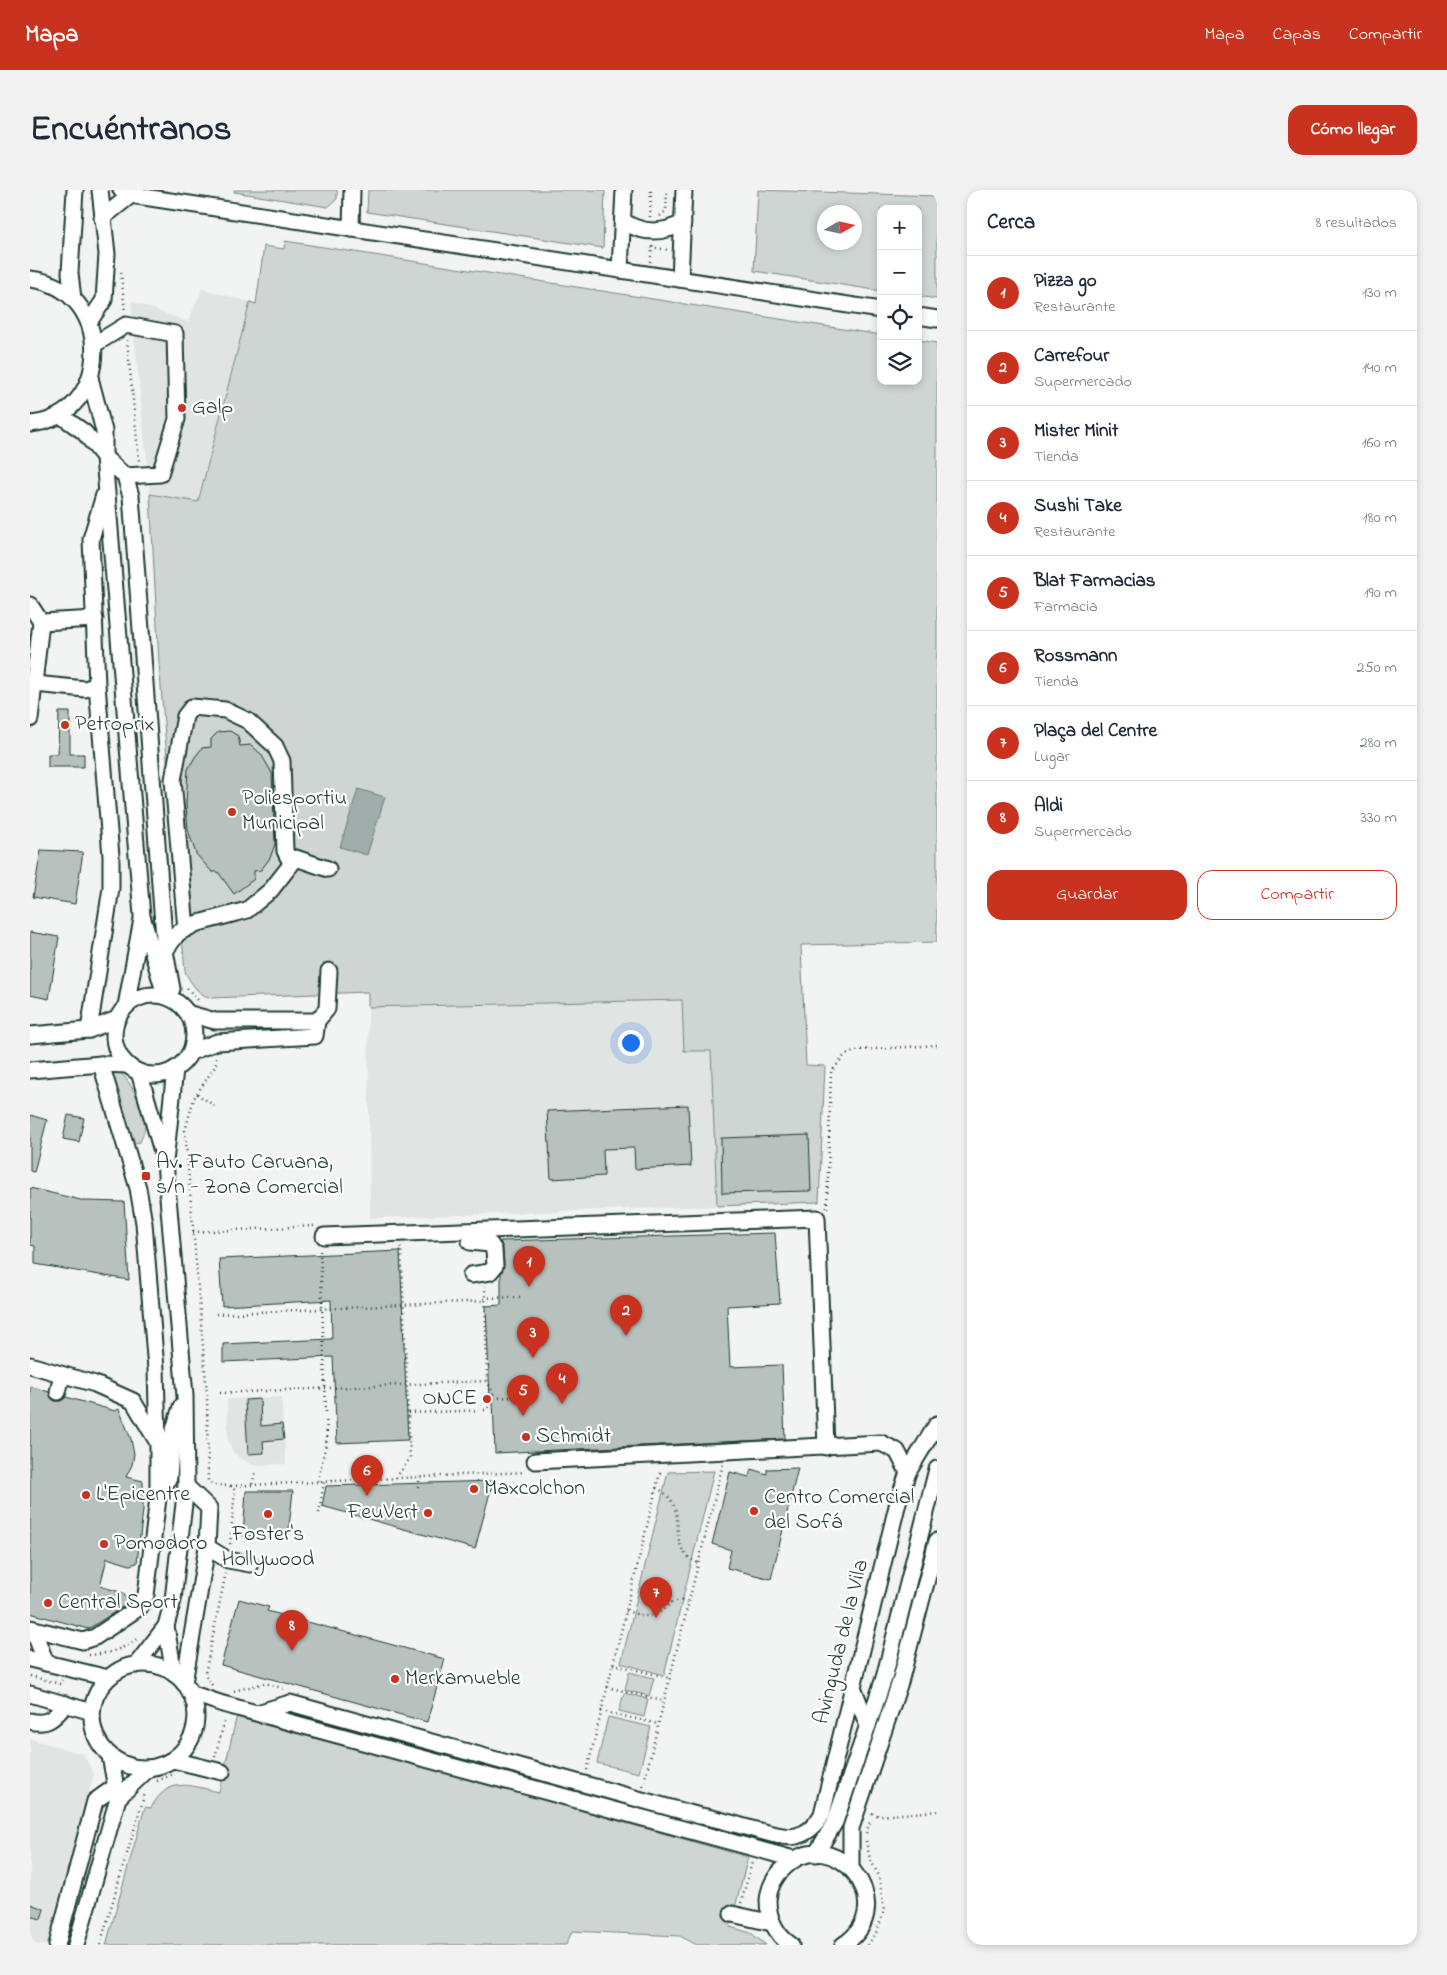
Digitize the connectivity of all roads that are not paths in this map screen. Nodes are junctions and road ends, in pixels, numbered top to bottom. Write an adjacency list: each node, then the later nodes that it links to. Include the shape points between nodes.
1 (75, 190): 14 (street, via 70,273)
2 (100, 190): 7 (street)
3 (352, 190): 10 (street)
4 (624, 190): 8 (street)
5 (684, 190): 9 (street)
6 (126, 192): 7 (street); 10 (street)
7 (102, 218): 18 (street, via 107,254 104,300)
8 (622, 220): 9 (street, via 649,232 672,229); 11 (street)
9 (683, 223): 13 (street)
10 (351, 229): 11 (street)
11 (620, 270): 13 (street)
12 (30, 279): 14 (street, via 60,289)
13 (680, 280): 15 (street)
14 (72, 299): 18 (street)
15 (877, 309)
16 (922, 317): 17 (street)
17 (937, 319)
18 (89, 322): 19 (street)
19 (95, 344): 20 (street); 24 (street, via 126,325 175,334 177,419 160,474)
20 (90, 378): 21 (street, via 74,403); 23 (street, via 104,431)
21 (60, 415): 22 (street); 23 (street, via 84,432)
22 (31, 426)
23 (104, 458): 24 (street); 25 (street)
24 (125, 476): 35 (street, via 131,496 138,563 140,627)
25 (106, 488): 27 (street, via 91,540); 34 (street)
26 (30, 605): 28 (street)
27 (95, 619): 28 (street); 30 (street)
28 (42, 622): 29 (street)
29 (35, 684): 30 (street, via 85,689); 31 (street)
30 (97, 685): 44 (street, via 111,888)
31 (30, 719)
32 (291, 863): 33 (street, via 296,858); 36 (street, via 271,890 247,910); 36 (street, via 285,852 282,761 275,746 248,720 225,710 192,707 185,716 173,780)
33 (328, 869)
34 (142, 916): 39 (street); 40 (street)
35 (164, 925): 36 (street); 37 (street)
36 (182, 931): 37 (street)
37 (166, 950): 39 (street)
38 (329, 971): 43 (street, via 327,1009)
39 (170, 997): 40 (street, via 144,995); 41 (street)
40 (126, 1006): 42 (street)
41 (190, 1014): 43 (street, via 215,1021); 46 (street, via 195,1033)
42 (117, 1019): 44 (street); 48 (street, via 114,1032 117,1050)
43 (317, 1021): 46 (street, via 316,1036 217,1042)
44 (89, 1030): 45 (street)
45 (30, 1035)
46 (191, 1052): 49 (street)
47 (100, 1064): 48 (street); 50 (street); 60 (street, via 138,1188 144,1223 156,1369)
48 (133, 1068): 49 (street, via 157,1075); 51 (street)
49 (175, 1069): 51 (street)
50 (30, 1070)
51 (165, 1162): 58 (street)
52 (322, 1238): 61 (street, via 817,1218)
53 (470, 1242): 54 (street, via 490,1244 494,1250 495,1266 490,1272)
54 (478, 1275)
55 (30, 1366): 56 (street)
56 (62, 1374): 57 (street); 60 (street, via 117,1392 133,1401)
57 (58, 1392)
58 (185, 1396): 65 (street); 66 (street, via 172,1436 169,1477)
59 (937, 1424): 64 (street, Avinguda de la Vila)
60 (158, 1444): 66 (street)
61 (826, 1447): 62 (street); 64 (street, via 881,1444 897,1451)
62 (531, 1466)
63 (937, 1468): 87 (street, Avinguda de la Vila, via 884,1678)
64 (908, 1472): 79 (street, Avinguda de la Vila)
65 (186, 1486): 68 (street, via 209,1508); 72 (street, via 173,1600)
66 (158, 1498): 73 (street, via 146,1595 140,1607 95,1637 82,1641)
67 (937, 1541): 98 (street, via 900,1682 851,1828)
68 (207, 1547): 69 (street); 71 (street)
69 (228, 1560): 70 (street); 71 (street)
70 (250, 1564)
71 (203, 1568): 78 (street)
72 (166, 1626): 76 (street); 78 (street)
73 (32, 1628): 75 (street)
74 (30, 1658): 75 (street)
75 (46, 1663): 77 (street)
76 (136, 1665): 77 (street, via 123,1668); 78 (street, via 158,1666)
77 (108, 1678): 83 (street, via 96,1696)
78 (183, 1683): 82 (street); 85 (street)
79 (853, 1687): 87 (street); 93 (street, Avinguda de la Vila, via 822,1814 811,1829 795,1837 781,1836 718,1817)
80 (30, 1694): 81 (street)
81 (66, 1704): 83 (street); 86 (street, via 52,1720 40,1724)
82 (223, 1704): 84 (street); 85 (street, via 208,1708)
83 (92, 1712): 88 (street, via 96,1739)
84 (257, 1713): 93 (street, via 290,1703); 94 (street)
85 (196, 1717): 89 (street, via 190,1741)
86 (30, 1721)
87 (868, 1726): 96 (street, Avinguda de la Vila, via 835,1822)
88 (110, 1756): 90 (street, via 128,1766); 92 (street)
89 (173, 1760): 90 (street); 91 (street)
90 (148, 1769): 92 (street)
91 (222, 1772)
92 (117, 1792): 103 (street, via 95,1801); 104 (street)
93 (700, 1816): 94 (street, via 719,1828)
94 (729, 1843): 95 (street)
95 (755, 1850): 97 (street); 99 (street)
96 (816, 1854): 97 (street); 98 (street, via 835,1857)
97 (794, 1860): 99 (street)
98 (851, 1867): 105 (street, via 865,1890 867,1905 857,1932)
99 (778, 1874): 101 (street, via 768,1898)
100 (735, 1914): 101 (street)
101 (772, 1923): 102 (street)
102 (789, 1944)
103 (57, 1945)
104 (76, 1945)
105 (843, 1945)

